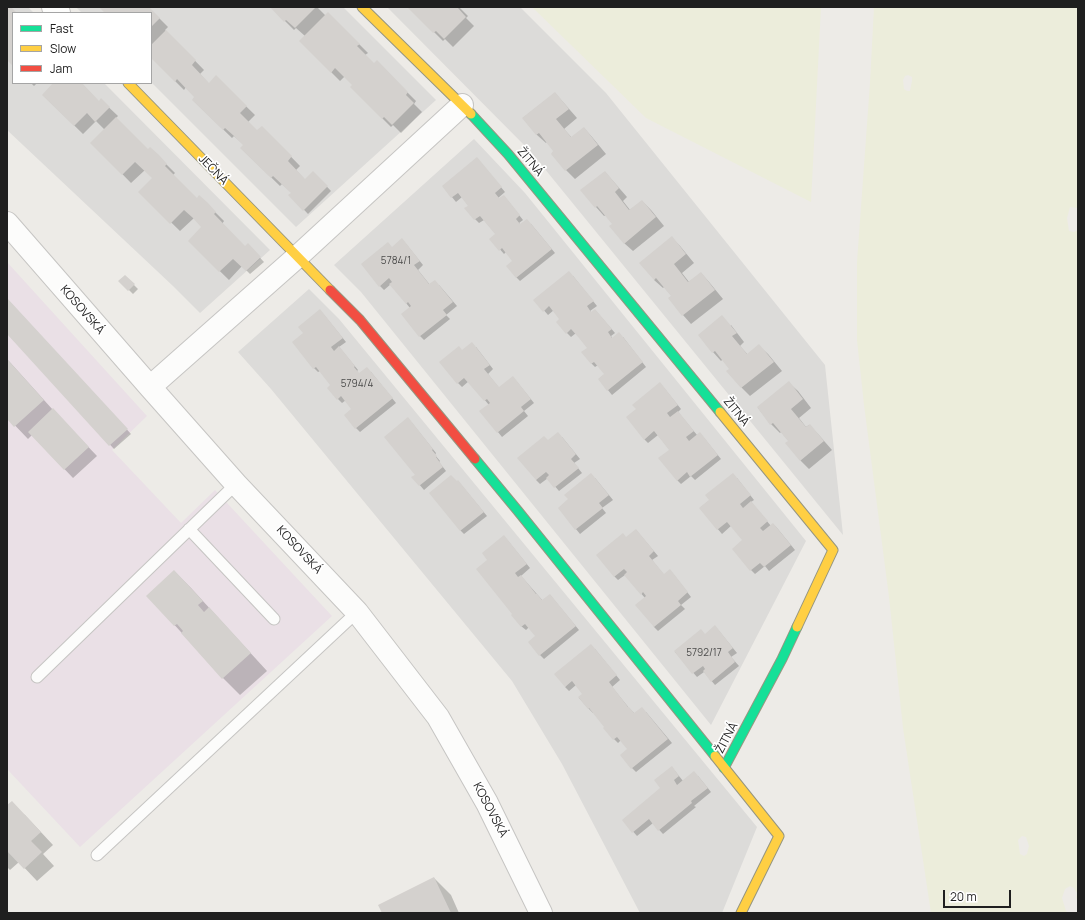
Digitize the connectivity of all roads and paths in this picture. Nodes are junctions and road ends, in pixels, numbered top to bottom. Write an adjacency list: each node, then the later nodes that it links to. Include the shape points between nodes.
1 (362, 7): 3 (street)
2 (129, 84): 5 (street, JEČNÁ)
3 (462, 105): 5 (street); 12 (street, ŽITNÁ, via 508,154 833,550 782,659)
4 (7, 223): 6 (street, KOSOVSKÁ)
5 (297, 257): 6 (street); 12 (street, ŽITNÁ, via 360,320 518,511)
6 (150, 387): 7 (street, KOSOVSKÁ)
7 (236, 484): 8 (lane); 9 (street, KOSOVSKÁ)
8 (189, 529): 10 (lane); 11 (lane)
9 (357, 612): 13 (lane); 14 (street, KOSOVSKÁ, via 438,717 487,803)
10 (274, 619)
11 (37, 677)
12 (724, 768): 15 (street, ŽITNÁ, via 779,836)
13 (97, 855)
14 (541, 913)
15 (741, 913)

